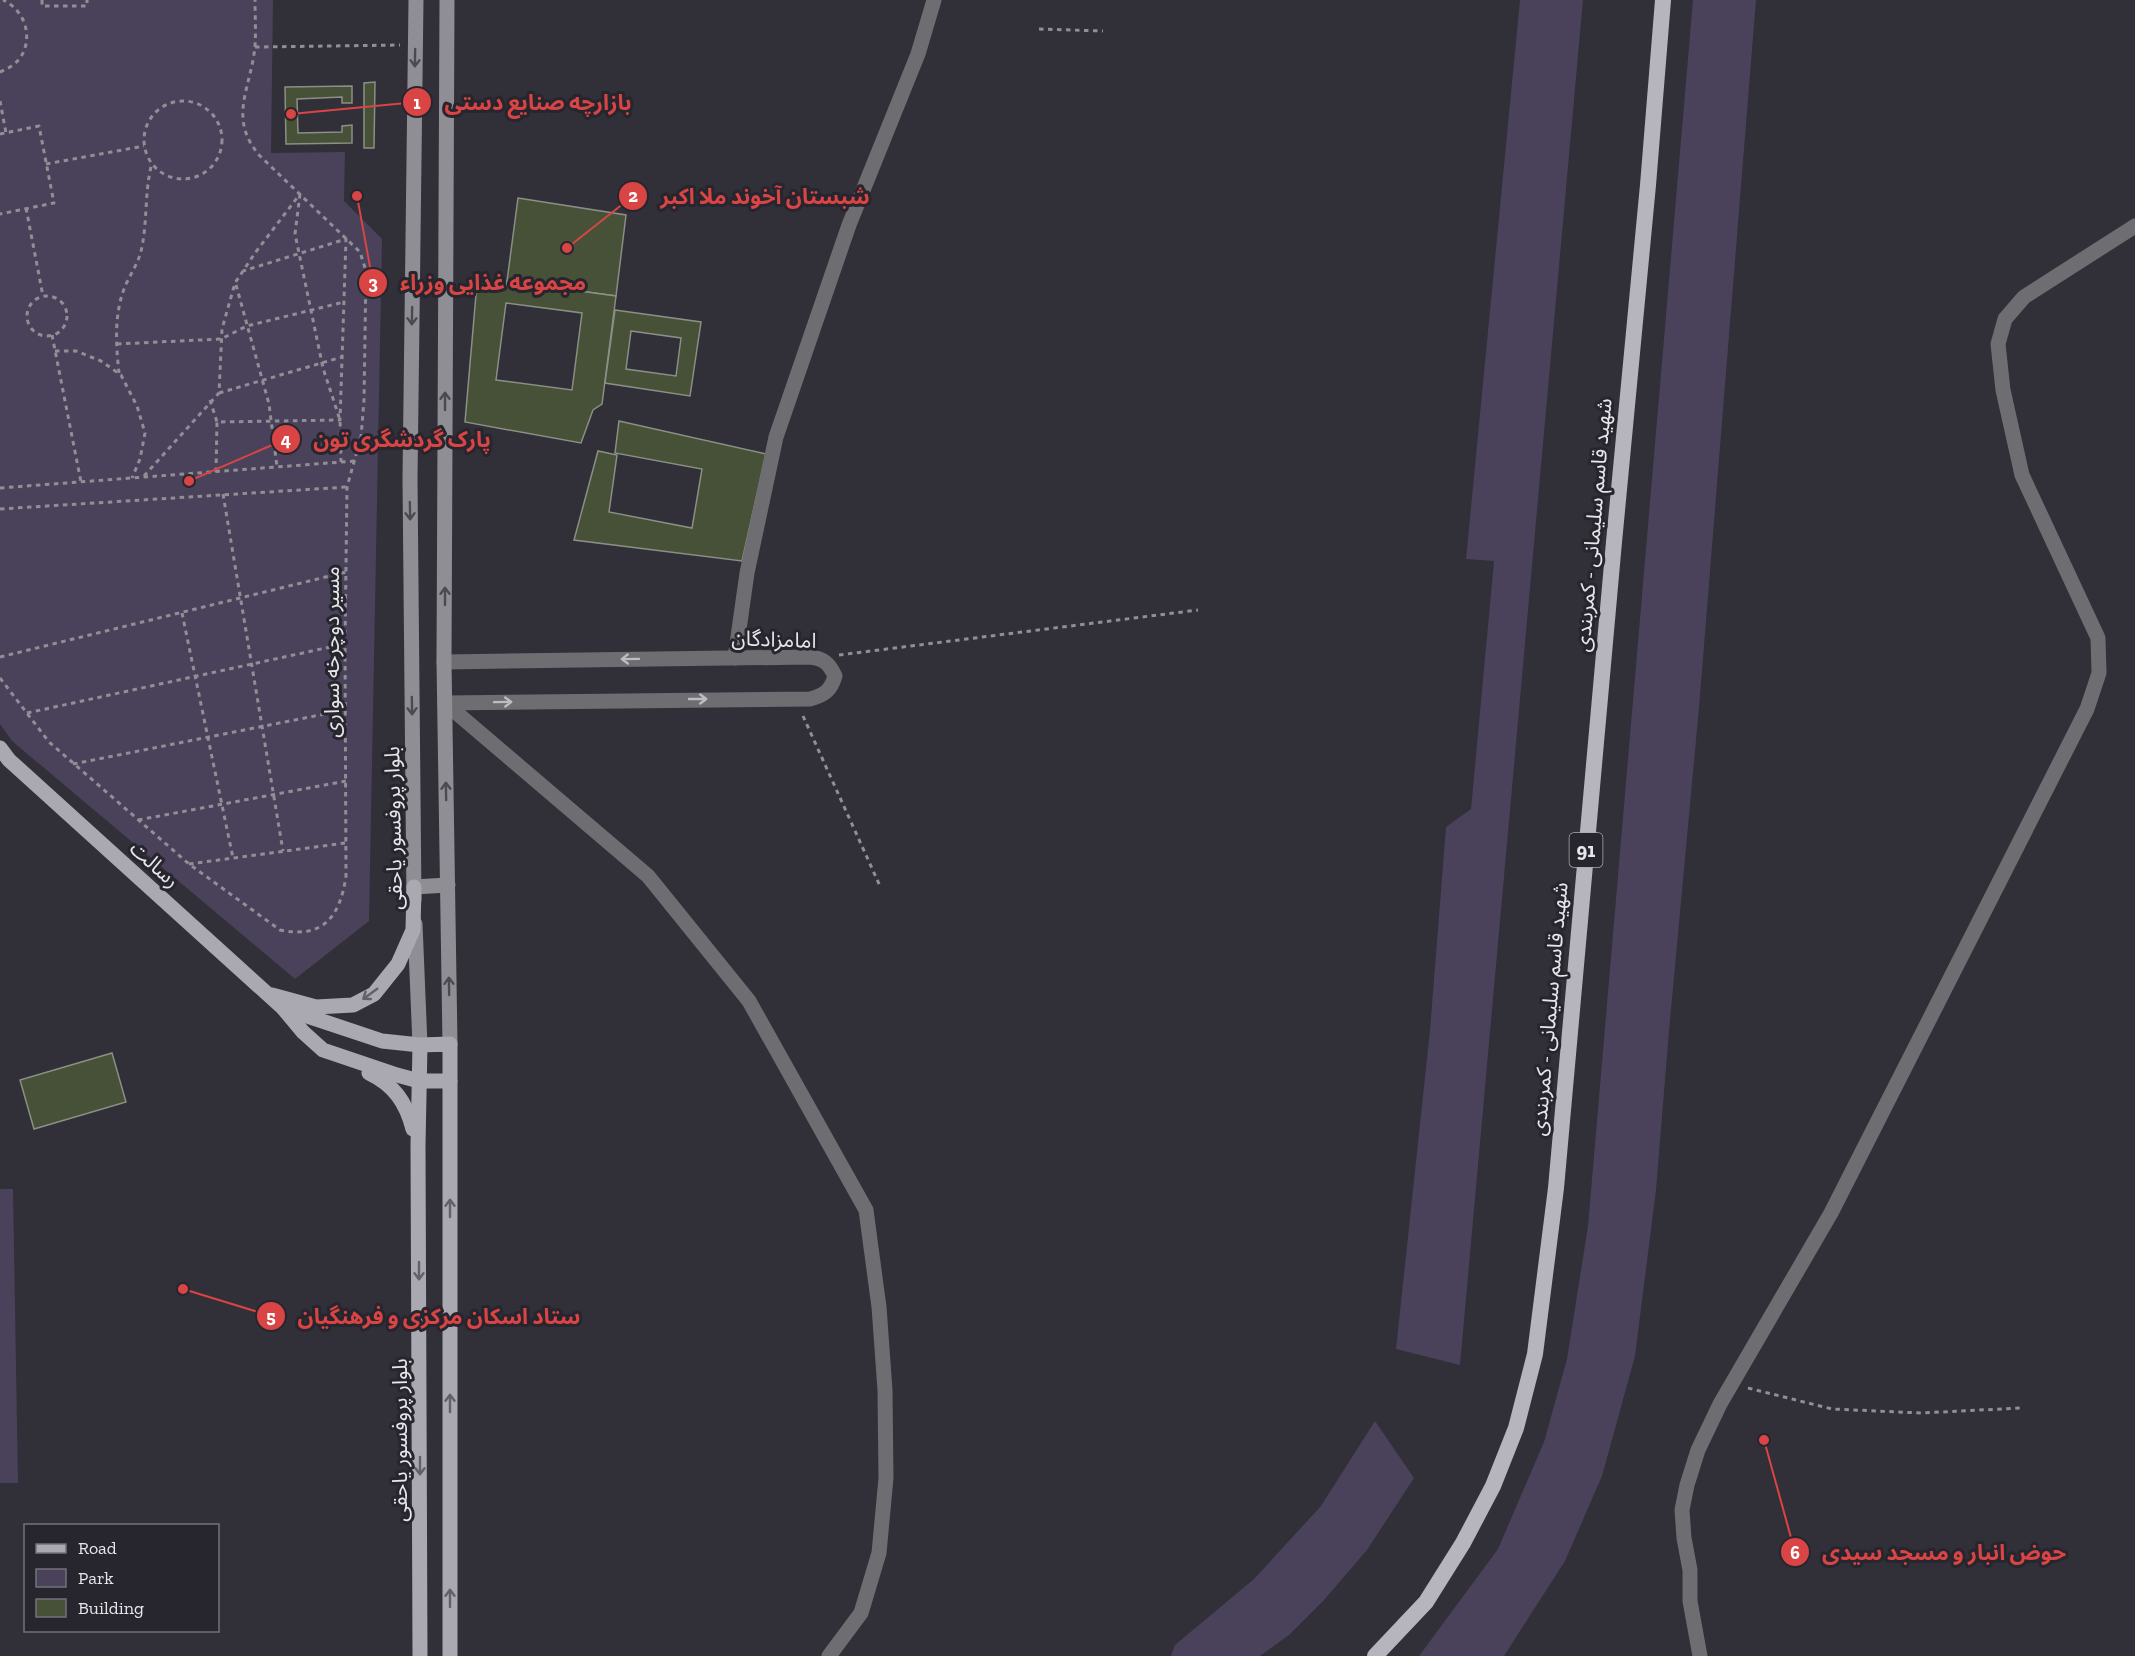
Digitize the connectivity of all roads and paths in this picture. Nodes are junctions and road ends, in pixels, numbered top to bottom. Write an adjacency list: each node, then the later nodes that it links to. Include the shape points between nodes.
1 (3, 0): 13 (path, via 18,11 27,34 20,58)
2 (42, 0): 3 (path, via 42,6 87,6)
3 (87, 0)
4 (255, 0): 12 (path, مسیر دوچرخه سواری)
5 (416, 0): 11 (main road, بلوار پروفسور یاحقی)
6 (447, 0): 64 (main road, one-way to 6)
7 (934, 0): 63 (street, via 918,54 849,225 776,437 747,573)
8 (1663, 0): 102 (highway, شهید قاسم سلیمانی - کمربندی / 91, via 1556,1188 1535,1354 1516,1428 1493,1486 1463,1543 1426,1602)
9 (1039, 29): 10 (path)
10 (1103, 31)
11 (415, 45): 12 (path); 86 (main road, بلوار پروفسور یاحقی, one-way to 86, via 410,479)
12 (255, 47): 20 (path, مسیر دوچرخه سواری, via 243,111 244,129 250,145)
13 (0, 72)
14 (0, 101): 15 (path)
15 (6, 133): 16 (path); 19 (path, via 39,126)
16 (0, 134)
17 (144, 146): 18 (path); 18 (path, via 149,120 169,103 182,100 201,105 216,117 223,142 214,166 204,174 178,180 166,176); 19 (path)
18 (152, 163): 34 (path, via 141,253 124,291 116,326)
19 (46, 164): 21 (path, via 54,203)
20 (300, 194): 24 (path, مسیر دوچرخه سواری); 25 (path, via 295,234); 26 (path)
21 (26, 208): 22 (path); 28 (path)
22 (0, 214)
23 (2135, 226): 97 (street, via 2024,297 2005,319 1998,344 2002,390 2022,475 2098,638 2099,673 2087,709 1832,1213)
24 (346, 239): 25 (path); 29 (path); 45 (path, مسیر دوچرخه سواری, via 360,252 366,271 364,400)
25 (299, 254): 26 (path); 30 (path)
26 (243, 271): 27 (path)
27 (235, 283): 31 (path); 33 (path)
28 (42, 296): 32 (path, via 55,298 66,313 64,325); 32 (path, via 32,303 27,321 35,332)
29 (344, 302): 30 (path); 36 (path)
30 (310, 310): 31 (path); 37 (path)
31 (247, 326): 33 (path); 39 (path)
32 (52, 335): 35 (path)
33 (221, 339): 34 (path); 40 (path)
34 (117, 345): 38 (path)
35 (55, 351): 38 (path, via 76,351); 51 (path)
36 (342, 357): 37 (path); 42 (path)
37 (321, 363): 39 (path); 42 (path)
38 (119, 373): 50 (path, via 137,406 145,433)
39 (262, 380): 40 (path); 43 (path)
40 (219, 393): 41 (path)
41 (210, 400): 44 (path); 49 (path)
42 (340, 420): 43 (path); 46 (path)
43 (271, 421): 44 (path); 47 (path)
44 (216, 422): 48 (path)
45 (355, 461): 46 (path); 52 (path, مسیر دوچرخه سواری)
46 (341, 462): 47 (path)
47 (277, 467): 48 (path)
48 (216, 472): 49 (path)
49 (143, 477): 50 (path)
50 (132, 478): 51 (path)
51 (81, 482): 53 (path)
52 (347, 487): 54 (path); 56 (path, مسیر دوچرخه سواری)
53 (0, 488)
54 (223, 494): 55 (path); 57 (path)
55 (0, 509)
56 (346, 572): 57 (path); 60 (path, مسیر دوچرخه سواری)
57 (240, 599): 59 (path); 65 (path)
58 (1198, 610): 62 (path)
59 (182, 613): 61 (path); 66 (path)
60 (345, 644): 65 (path); 70 (path, مسیر دوچرخه سواری)
61 (0, 657)
62 (818, 657): 63 (street, امامزادگان); 68 (street, امامزادگان, via 830,664 835,676 832,687 823,696)
63 (735, 658): 64 (street, امامزادگان, one-way to 64)
64 (444, 662): 69 (main road)
65 (251, 664): 66 (path); 72 (path)
66 (195, 677): 71 (path); 73 (path)
67 (0, 678): 71 (path, مسیر دوچرخه سواری)
68 (796, 699): 69 (street, امامزادگان, one-way to 68); 85 (path)
69 (445, 703): 84 (main road, one-way to 69); 101 (street, via 648,876 749,1002 866,1210 885,1390 885,1478 879,1553 861,1613)
70 (345, 710): 72 (path); 76 (path, مسیر دوچرخه سواری)
71 (27, 713): 75 (path, مسیر دوچرخه سواری, via 49,742)
72 (262, 728): 73 (path); 77 (path)
73 (208, 738): 75 (path); 78 (path)
74 (0, 748): 87 (main road, رسالت)
75 (73, 764): 79 (path, مسیر دوچرخه سواری)
76 (346, 782): 77 (path); 80 (path, مسیر دوچرخه سواری)
77 (273, 795): 78 (path); 81 (path)
78 (222, 804): 79 (path); 82 (path)
79 (138, 820): 83 (path, مسیر دوچرخه سواری)
80 (345, 843): 81 (path); 83 (path, مسیر دوچرخه سواری, via 346,876 341,899 332,915 310,932 280,930)
81 (283, 851): 82 (path)
82 (233, 858): 83 (path)
83 (189, 864)
84 (448, 885): 86 (main road); 90 (main road, one-way to 84)
85 (880, 886)
86 (414, 887): 87 (main road, one-way to 87, via 413,930 398,964 374,994 353,1005 316,1007); 91 (main road, بلوار پروفسور یاحقی)
87 (267, 994): 88 (main road, رسالت)
88 (283, 1008): 89 (main road, رسالت, via 361,1036); 92 (main road, رسالت)
89 (401, 1044): 91 (main road, رسالت); 93 (main road, via 411,1053 411,1060)
90 (450, 1044): 91 (main road, رسالت); 95 (main road)
91 (420, 1045): 94 (main road, بلوار پروفسور یاحقی)
92 (323, 1050): 93 (main road, رسالت); 96 (main road, via 390,1084 408,1111)
93 (397, 1075): 94 (main road, رسالت)
94 (419, 1080): 95 (main road, رسالت); 96 (main road, بلوار پروفسور یاحقی)
95 (450, 1081): 100 (main road, one-way to 95)
96 (418, 1145): 99 (main road, بلوار پروفسور یاحقی, one-way to 99)
97 (1732, 1384): 98 (path, via 1832,1409 1921,1413); 103 (street, via 1698,1450 1682,1510 1690,1601)
98 (2021, 1408)
99 (420, 1656)
100 (450, 1656)
101 (829, 1656)
102 (1375, 1656)
103 (1700, 1656)

